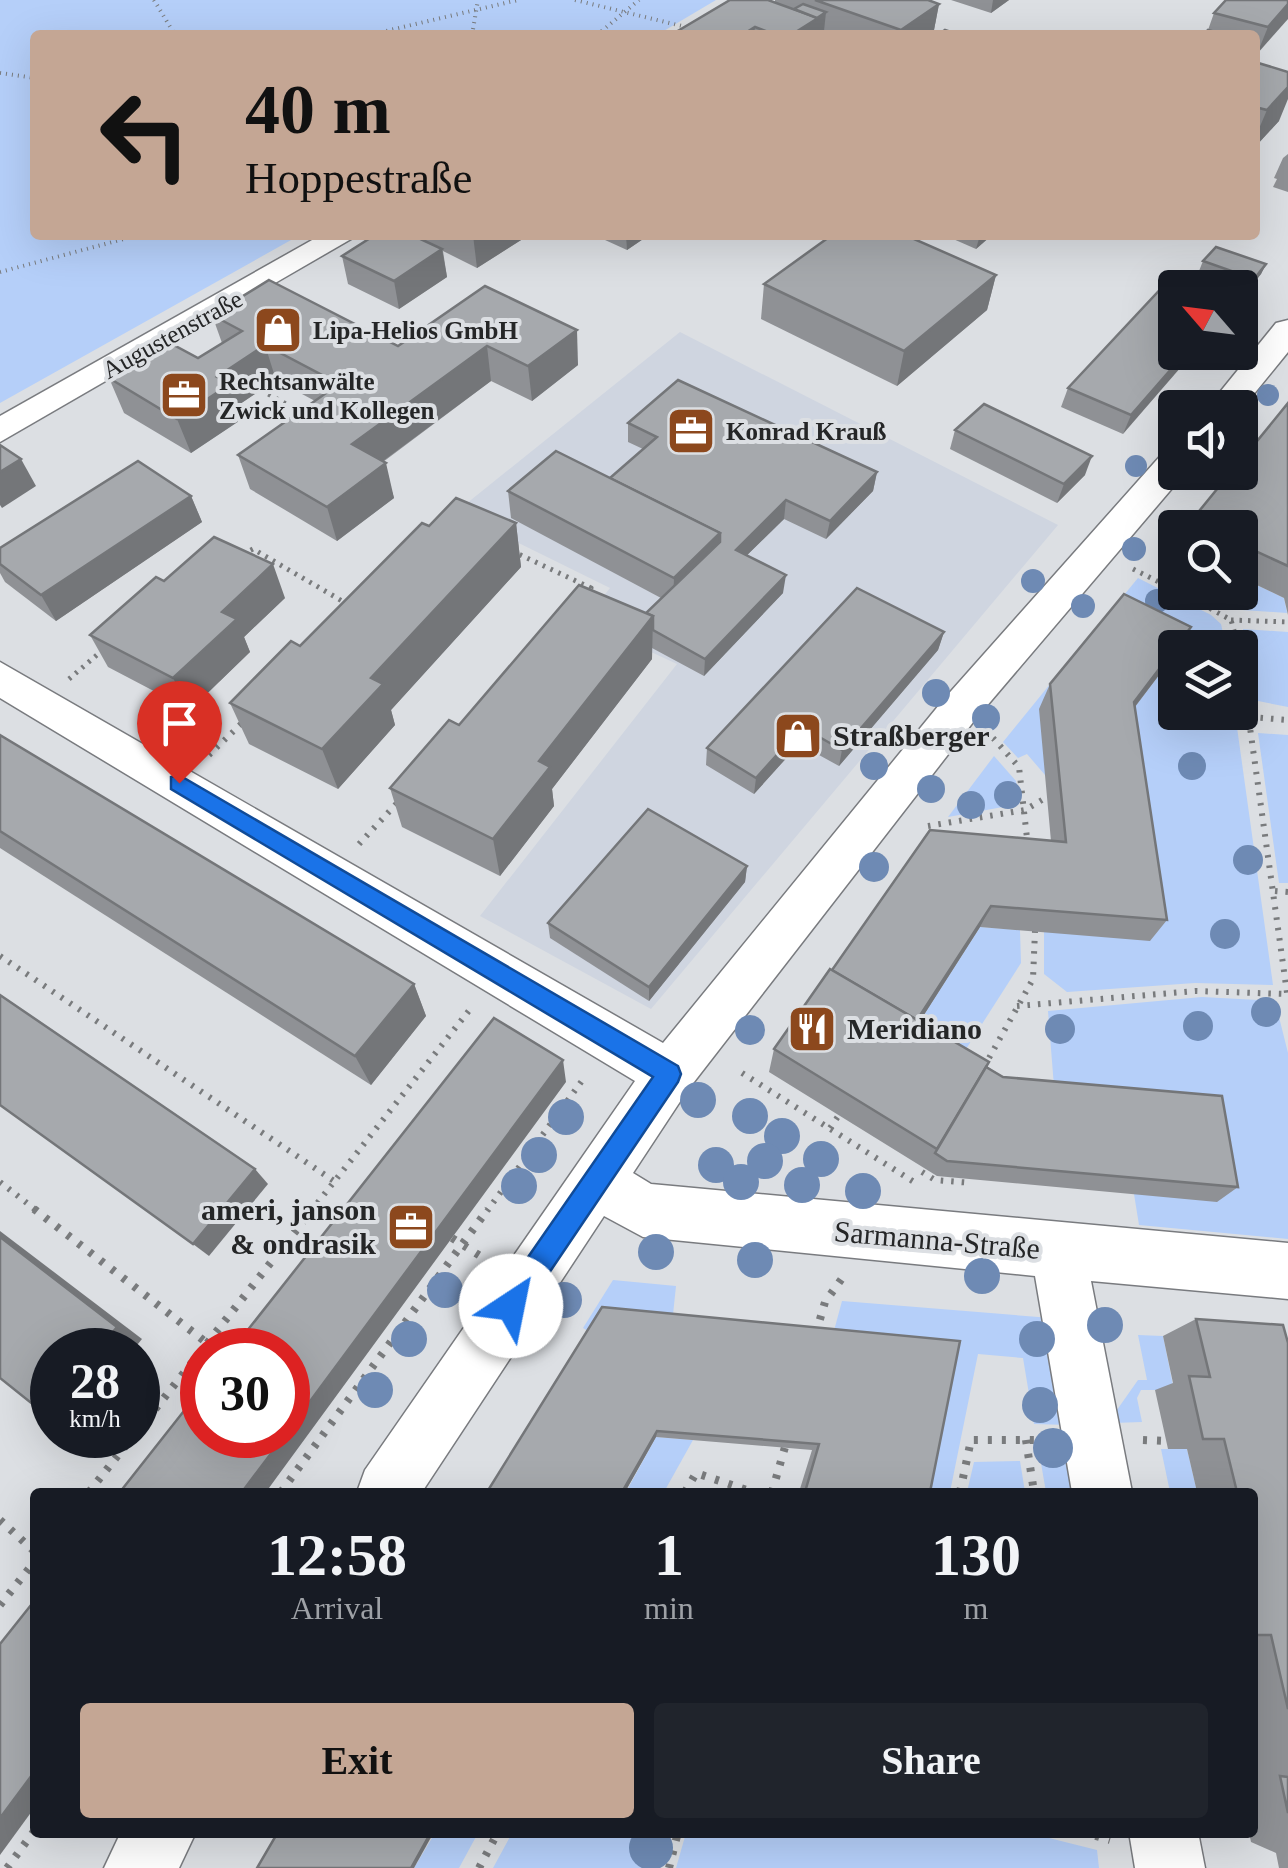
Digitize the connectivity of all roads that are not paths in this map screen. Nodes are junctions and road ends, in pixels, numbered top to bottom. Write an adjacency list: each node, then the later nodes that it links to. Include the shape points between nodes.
1 (334, 240): 4 (street, Augustenstraße)
2 (1288, 330): 3 (street)
3 (1239, 390)
4 (0, 431)
5 (1158, 482): 7 (street, via 959,710)
6 (0, 678): 7 (street)
7 (669, 1074): 8 (street)
8 (595, 1180): 9 (street, Sarmanna-Straße, via 643,1210); 12 (street)
9 (1058, 1252): 10 (street, Sarmanna-Straße); 11 (street)
10 (1288, 1270)
11 (1097, 1466)
12 (390, 1488)
13 (158, 1838): 15 (street)
14 (1164, 1838): 16 (street)
15 (139, 1868)
16 (1170, 1868)

